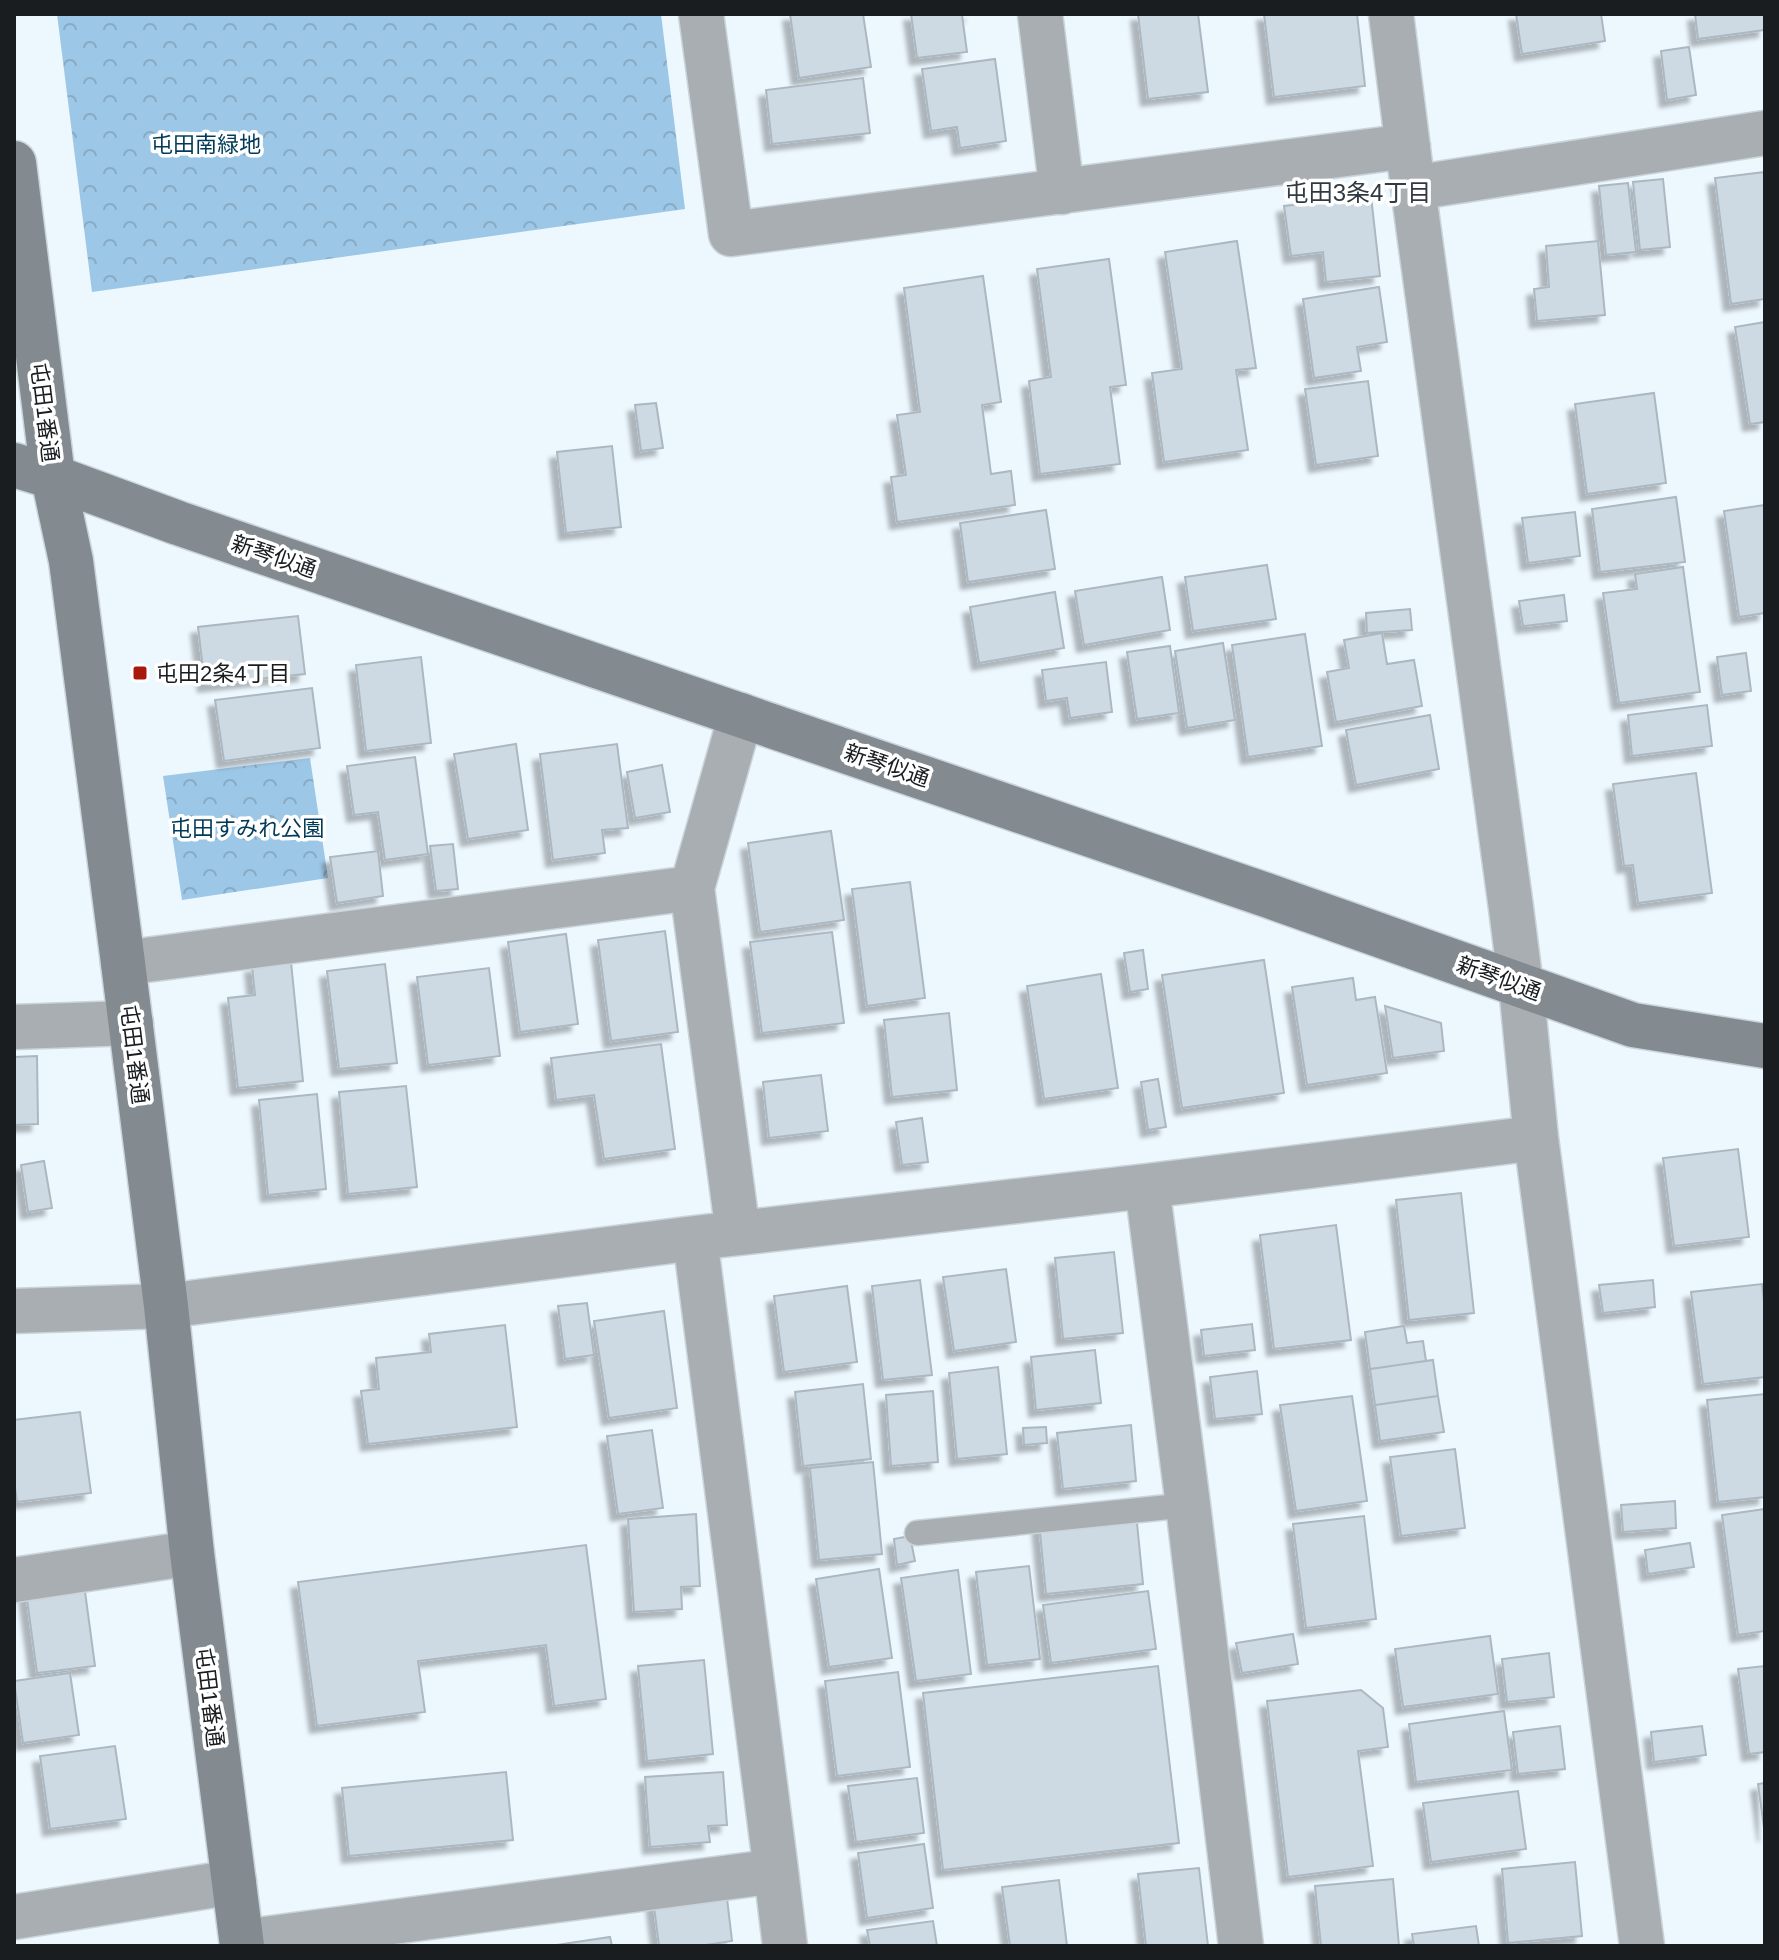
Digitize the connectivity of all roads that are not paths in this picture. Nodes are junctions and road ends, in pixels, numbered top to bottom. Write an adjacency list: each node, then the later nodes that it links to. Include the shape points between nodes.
1 (701, 14): 7 (street, via 731,234)
2 (1040, 14): 7 (street)
3 (1391, 14): 6 (street)
4 (1765, 133): 6 (street)
5 (14, 163): 8 (street, 屯田1番通)
6 (1411, 167): 7 (street); 12 (street)
7 (1062, 192)
8 (34, 471): 9 (street, 新琴似通); 11 (street, 屯田1番通, via 71,561)
9 (741, 715): 10 (street); 12 (street, 新琴似通)
10 (692, 888): 11 (street); 18 (street)
11 (123, 963): 13 (street, 屯田1番通)
12 (1521, 986): 15 (street, 新琴似通, via 1633,1025); 16 (street)
13 (131, 1023): 14 (street); 20 (street, 屯田1番通)
14 (14, 1027)
15 (1765, 1046)
16 (1536, 1138): 17 (street); 32 (street)
17 (1147, 1186): 18 (street); 22 (street)
18 (738, 1233): 19 (street)
19 (695, 1238): 20 (street); 26 (street)
20 (166, 1306): 21 (street); 24 (street, 屯田1番通)
21 (14, 1311)
22 (1188, 1505): 23 (lane); 31 (street)
23 (917, 1533)
24 (192, 1553): 25 (street); 27 (street, 屯田1番通)
25 (14, 1580)
26 (776, 1871): 29 (street); 30 (street)
27 (234, 1882): 28 (street); 29 (street, 屯田1番通)
28 (14, 1917)
29 (242, 1944)
30 (785, 1946)
31 (1241, 1946)
32 (1642, 1946)

